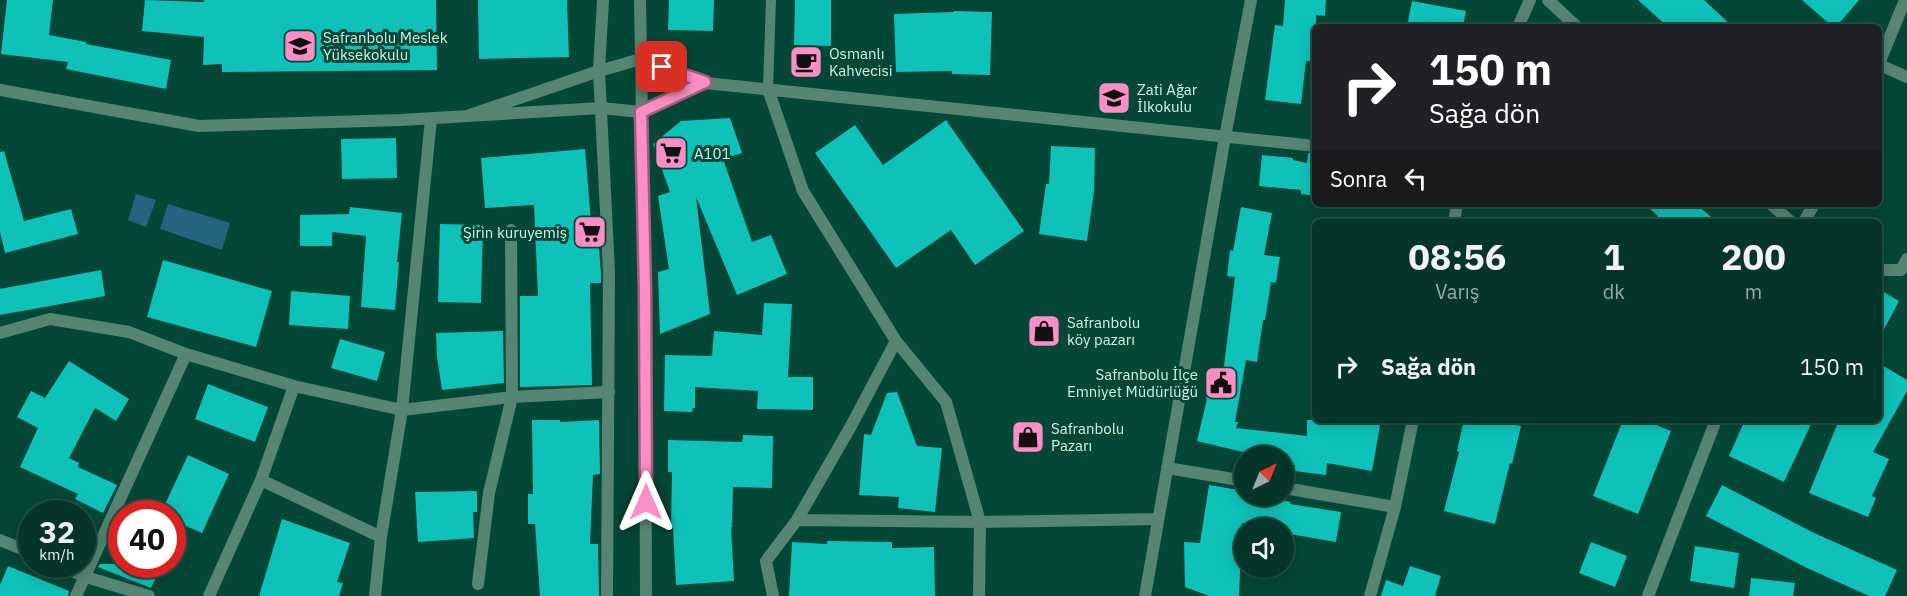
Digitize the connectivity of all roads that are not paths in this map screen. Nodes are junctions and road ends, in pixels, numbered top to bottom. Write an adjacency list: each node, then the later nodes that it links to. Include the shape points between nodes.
1 (603, 0): 13 (street)
2 (640, 0): 11 (street)
3 (771, 0): 16 (lane)
4 (1251, 0): 22 (street)
5 (1530, 0): 8 (street)
6 (1548, 0): 9 (street)
7 (1905, 0): 10 (street)
8 (1519, 24)
9 (1574, 24)
10 (1882, 56)
11 (641, 59): 13 (street); 15 (street); 19 (street)
12 (1882, 66): 14 (street)
13 (600, 71): 18 (street); 20 (street)
14 (1907, 77)
15 (705, 82): 16 (street); 19 (street)
16 (768, 89): 22 (street); 30 (street, via 803,190)
17 (0, 90): 21 (street, via 199,126)
18 (601, 108): 19 (street); 20 (street); 33 (street, via 609,272)
19 (641, 112): 58 (street)
20 (467, 116): 21 (street)
21 (431, 119): 35 (street)
22 (1225, 137): 23 (street); 38 (street)
23 (1312, 146)
24 (1774, 207): 25 (street)
25 (1788, 219)
26 (511, 230): 34 (street)
27 (1907, 259): 28 (street, via 1901,270)
28 (1882, 271)
29 (0, 333): 31 (street, via 51,319 129,332)
30 (896, 341): 44 (street); 45 (street, via 946,402)
31 (186, 354): 32 (street); 49 (street)
32 (294, 386): 35 (street); 40 (street)
33 (609, 392): 34 (street); 57 (street)
34 (512, 397): 35 (street); 52 (street, via 489,493)
35 (402, 410): 46 (street)
36 (1412, 423): 42 (street)
37 (1715, 423): 63 (street)
38 (1167, 468): 39 (street); 43 (street)
39 (1234, 479)
40 (261, 480): 46 (street); 55 (street)
41 (1294, 490): 42 (street)
42 (1395, 507): 62 (street)
43 (1158, 519): 45 (street); 61 (street)
44 (797, 520): 45 (street); 59 (street, via 766,561)
45 (980, 522): 60 (street)
46 (381, 537): 56 (street)
47 (0, 540): 48 (street)
48 (18, 548)
49 (96, 555)
50 (85, 578): 53 (street)
51 (89, 578): 54 (street)
52 (478, 584)
53 (76, 596)
54 (149, 596)
55 (209, 596)
56 (375, 596)
57 (607, 596)
58 (646, 596)
59 (773, 596)
60 (979, 596)
61 (1145, 596)
62 (1370, 596)
63 (1648, 596)

